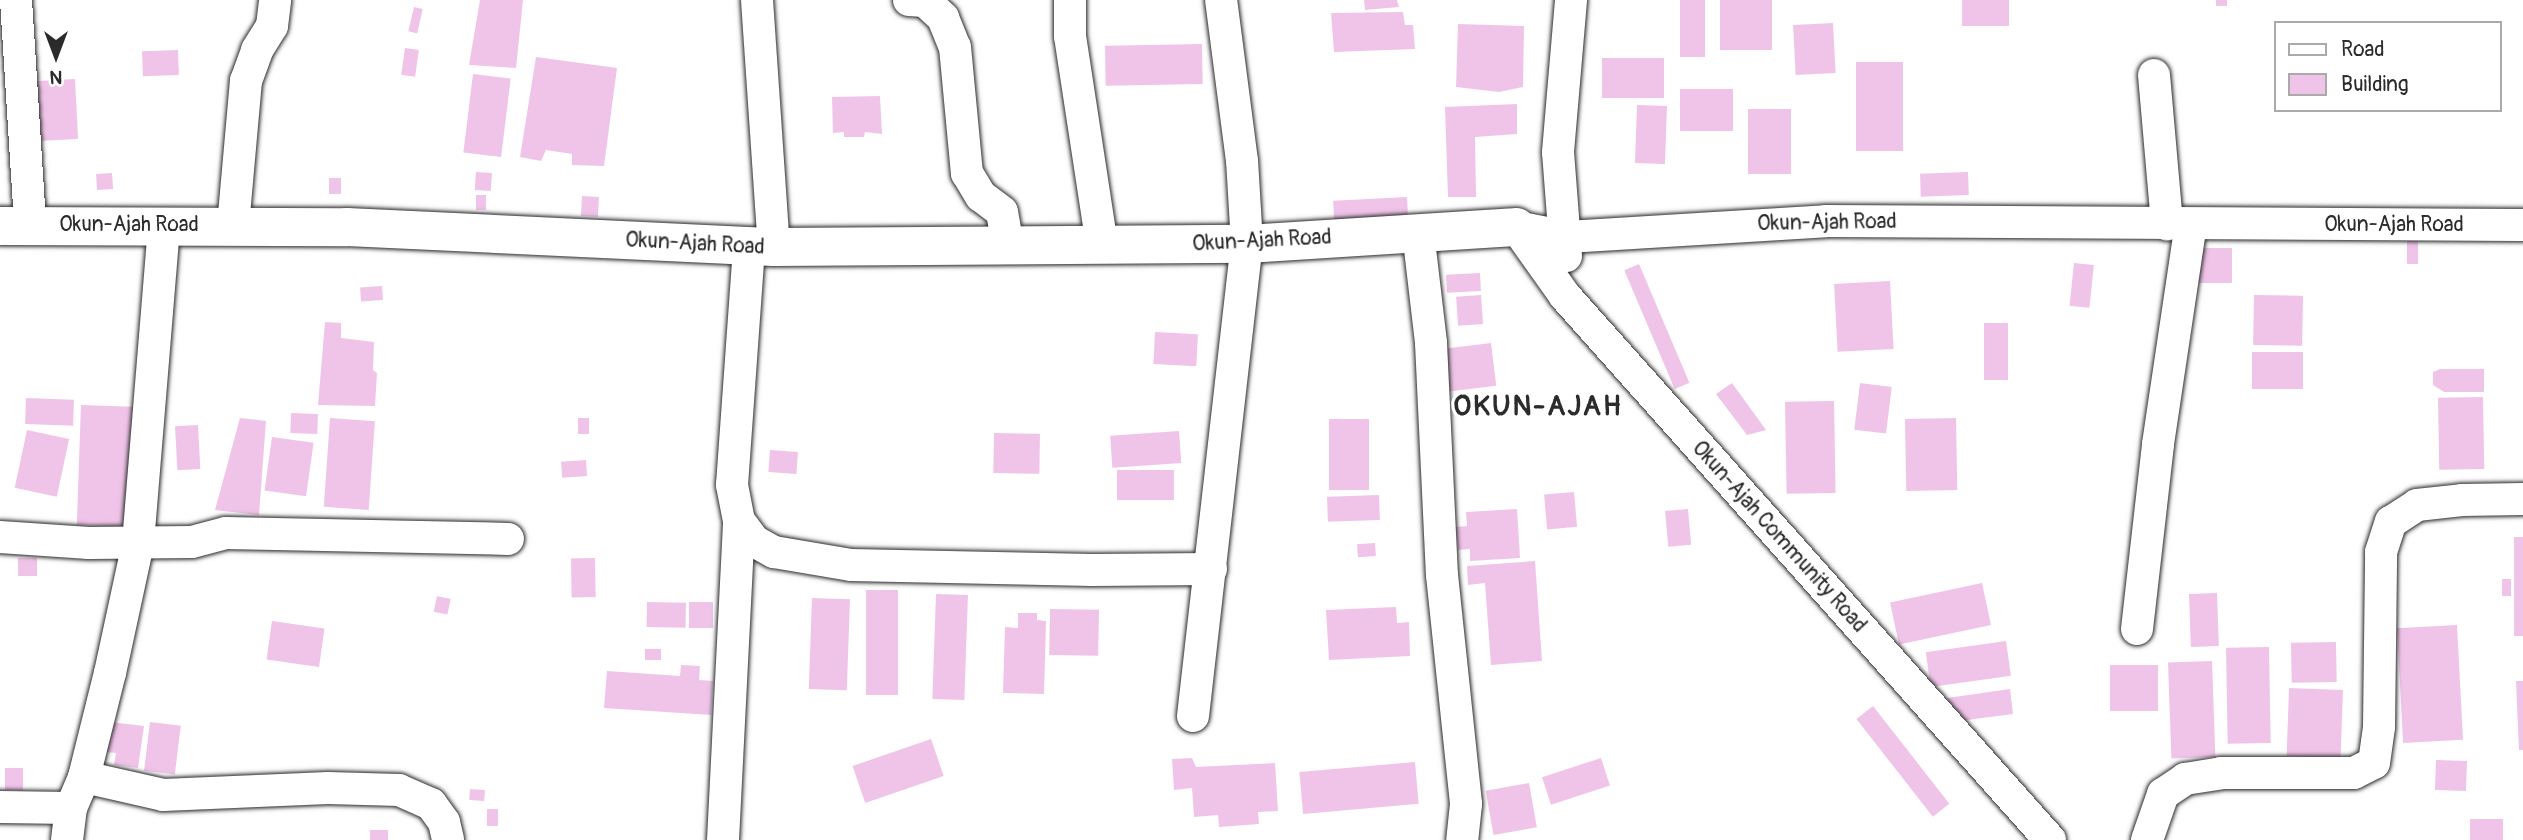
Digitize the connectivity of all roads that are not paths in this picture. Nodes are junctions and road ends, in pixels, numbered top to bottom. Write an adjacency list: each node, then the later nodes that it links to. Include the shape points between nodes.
1 (16, 0): 9 (street)
2 (275, 0): 14 (street, via 272,26 246,81)
3 (757, 0): 21 (street)
4 (909, 0): 20 (street, via 925,1 943,19 955,47 967,173 981,196 1002,212)
5 (1070, 0): 19 (street, via 1070,36)
6 (1221, 0): 18 (street, via 1242,161)
7 (1572, 0): 17 (street, via 1558,152)
8 (2154, 75): 10 (street)
9 (11, 102): 11 (street)
10 (2179, 224): 13 (street, Okun-Ajah Road); 17 (street, Okun-Ajah Road, via 1826,221); 29 (street)
11 (15, 225): 12 (main road, Okun-Ajah Road)
12 (164, 225): 14 (main road, Okun-Ajah Road); 27 (street)
13 (2523, 225)
14 (233, 226): 21 (main road, Okun-Ajah Road)
15 (1516, 227): 16 (main road, Okun-Ajah Road); 17 (street, Okun-Ajah Road); 22 (street, Okun-Ajah Community Road)
16 (1418, 232): 18 (main road, Okun-Ajah Road); 37 (street, via 1431,343 1441,575 1466,804)
17 (1567, 237): 22 (street)
18 (1247, 244): 19 (main road, Okun-Ajah Road); 28 (street)
19 (1102, 245): 20 (main road, Okun-Ajah Road)
20 (1008, 246): 21 (main road, Okun-Ajah Road)
21 (761, 247): 24 (street, via 732,485)
22 (1564, 296): 38 (street, Okun-Ajah Community Road)
23 (2523, 499): 39 (street, via 2417,505 2391,522 2381,552 2379,727 2374,763 2354,773 2221,773 2185,779 2163,794)
24 (739, 521): 28 (street, via 754,541 774,552 851,565); 36 (street)
25 (0, 537): 27 (street)
26 (508, 539): 27 (street, via 226,533 192,542)
27 (138, 543): 31 (street)
28 (1211, 569): 30 (street)
29 (2137, 629)
30 (1193, 716)
31 (84, 777): 33 (street); 35 (street, via 163,794 399,790 431,804 444,822)
32 (0, 807): 33 (street)
33 (71, 808): 34 (street)
34 (66, 840)
35 (448, 840)
36 (723, 840)
37 (1462, 840)
38 (2050, 840)
39 (2147, 840)

